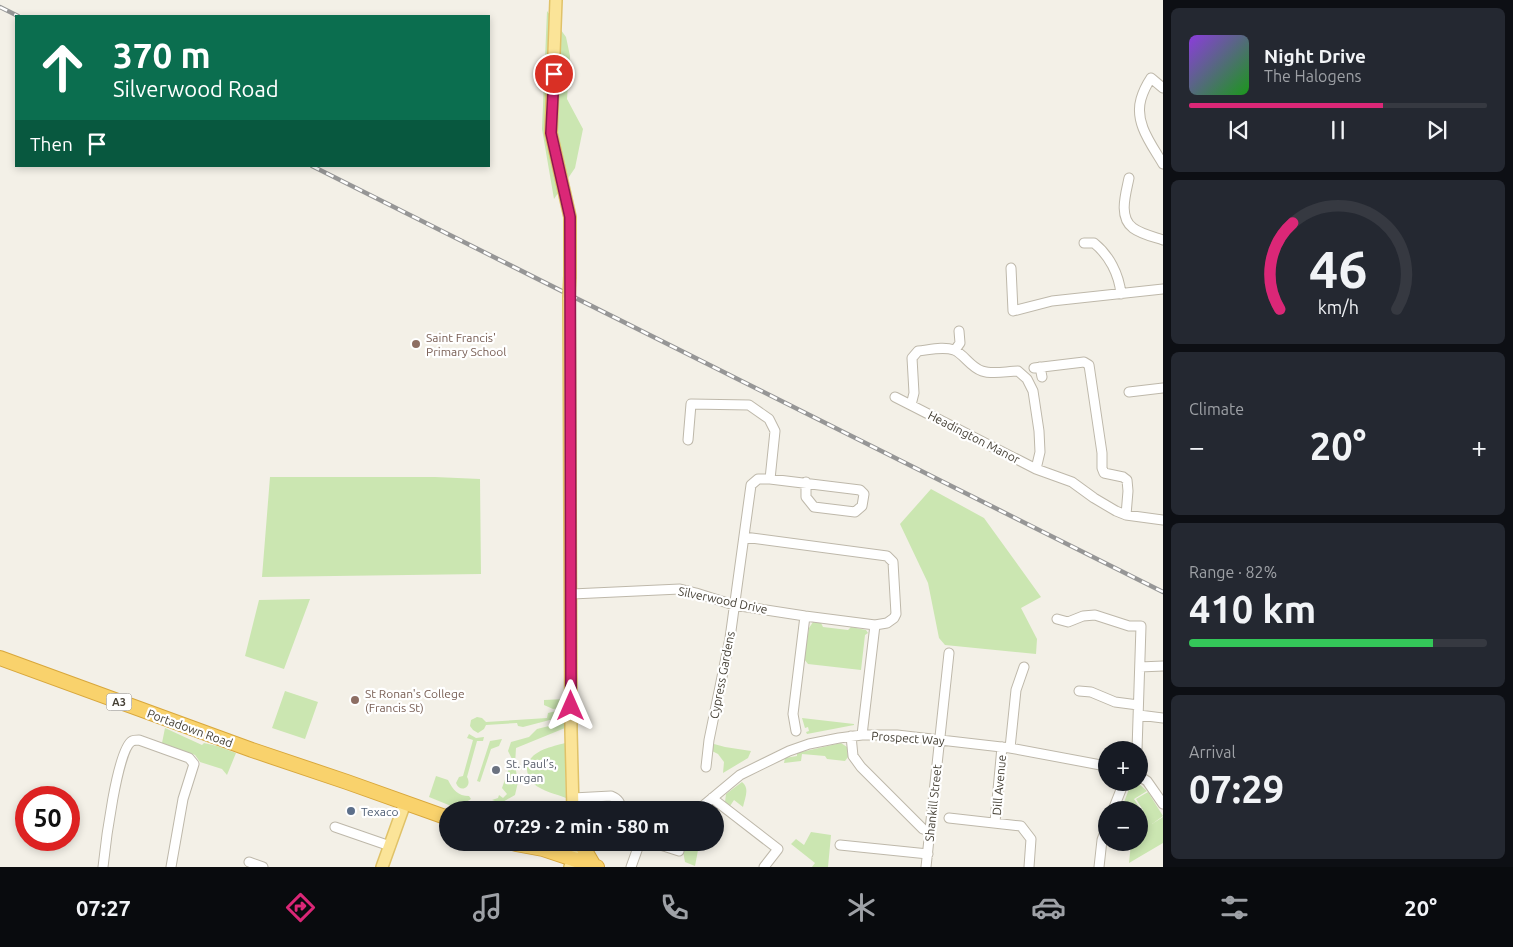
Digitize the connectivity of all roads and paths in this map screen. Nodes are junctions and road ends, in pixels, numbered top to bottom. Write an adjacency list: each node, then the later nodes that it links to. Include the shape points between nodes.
1 (556, 0): 24 (main road, bridge, via 551,133 570,217)
2 (1163, 88): 3 (street, via 1151,78 1141,98 1140,119)
3 (1163, 164)
4 (1129, 178): 5 (street, via 1124,203 1127,220 1132,228)
5 (1163, 240)
6 (1084, 243): 9 (street, via 1094,243 1103,250 1114,268)
7 (1011, 268): 9 (street, via 1013,311 1052,301)
8 (1163, 289): 9 (street)
9 (1121, 294)
10 (958, 331): 11 (street, via 960,343)
11 (955, 350): 16 (street, via 918,351 914,355); 18 (street, Headington Manor, via 976,369 985,372 1018,371 1027,379 1033,392 1039,431 1040,452)
12 (1042, 378): 21 (street, via 1037,367 1084,362 1089,365 1102,468 1104,473 1127,480)
13 (1163, 388): 14 (street)
14 (1129, 392)
15 (895, 397): 16 (street, Headington Manor)
16 (911, 405): 18 (street, Headington Manor)
17 (688, 440): 19 (street, via 692,403 749,405 769,419 775,431)
18 (1036, 469): 21 (street, Headington Manor, via 1072,482)
19 (770, 479): 20 (street); 23 (street, Cypress Gardens, via 750,485)
20 (806, 482): 20 (street, via 860,490 864,494 862,506 855,512 814,507 806,497)
21 (1126, 515): 22 (street, Headington Manor)
22 (1163, 520)
23 (744, 537): 25 (street, Cypress Gardens); 28 (street, via 890,558 893,562 896,614 887,623)
24 (572, 594): 25 (street, Silverwood Drive, via 680,589); 47 (main road)
25 (734, 605): 26 (street, Silverwood Drive); 45 (street, Cypress Gardens)
26 (805, 616): 28 (street, Silverwood Drive); 38 (street, via 793,714)
27 (1057, 619): 33 (street, via 1068,622 1095,615 1129,626 1141,626)
28 (875, 625): 39 (street)
29 (949, 654): 41 (street, Shankill Street)
30 (0, 658): 52 (highway, Portadown Road / A3)
31 (1163, 666): 33 (street)
32 (1024, 667): 43 (street, Dill Avenue, via 1016,690)
33 (1140, 667): 35 (street)
34 (1079, 691): 35 (street)
35 (1138, 705): 36 (street)
36 (1139, 715): 37 (street); 42 (street)
37 (1163, 718)
38 (796, 731)
39 (862, 735): 40 (street, Prospect Way); 41 (street, Prospect Way)
40 (851, 736): 48 (street, Prospect Way, via 789,751 750,770); 58 (street, via 853,756 861,767 923,829)
41 (940, 740): 43 (street, Prospect Way); 58 (street, Shankill Street)
42 (1138, 741)
43 (1006, 747): 44 (street, Prospect Way); 56 (street, Dill Avenue)
44 (1098, 764)
45 (706, 767)
46 (1148, 782): 53 (street)
47 (573, 798): 49 (main road); 50 (street, via 611,796)
48 (712, 798): 51 (street, Prospect Way); 76 (street, via 778,849)
49 (573, 801)
50 (618, 801)
51 (708, 801)
52 (404, 803): 54 (highway, A3); 60 (main road)
53 (1163, 804)
54 (439, 815)
55 (949, 818): 56 (street, Dill Avenue)
56 (996, 822): 78 (street, Dill Avenue, via 1021,826 1031,839)
57 (335, 827): 60 (street)
58 (930, 831): 67 (street, Shankill Street)
59 (840, 845): 67 (street)
60 (390, 846): 74 (main road)
61 (536, 851): 69 (highway)
62 (547, 851): 69 (highway)
63 (573, 851): 69 (main road)
64 (586, 851): 70 (highway)
65 (637, 851): 75 (street)
66 (1101, 851): 79 (street)
67 (928, 854): 77 (street, Shankill Street)
68 (248, 862): 73 (street)
69 (571, 864): 70 (highway)
70 (596, 866)
71 (103, 867): 72 (street, via 118,770 131,741 139,740 189,758 194,764 183,799)
72 (171, 867)
73 (264, 867)
74 (382, 867)
75 (631, 867)
76 (764, 867)
77 (926, 867)
78 (1029, 867)
79 (1099, 867)

